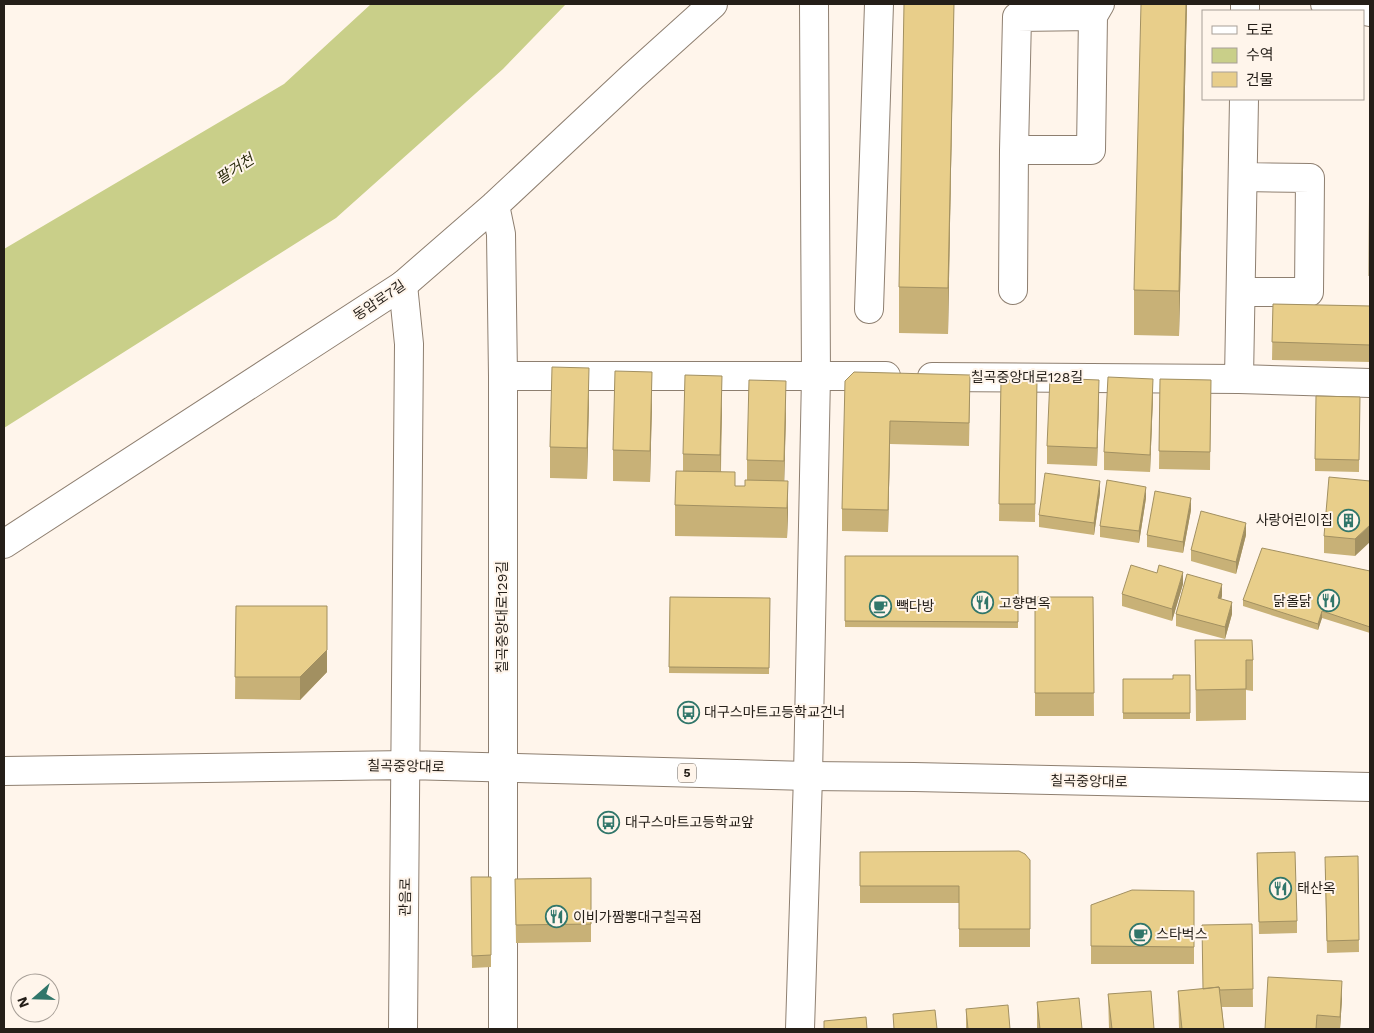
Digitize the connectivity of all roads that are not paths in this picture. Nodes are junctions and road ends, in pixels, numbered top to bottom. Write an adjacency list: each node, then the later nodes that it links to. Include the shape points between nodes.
1 (713, 4): 11 (street, 동암로7길)
2 (814, 4): 17 (street)
3 (879, 4): 15 (street)
4 (1325, 4): 7 (street)
5 (1017, 10): 6 (street); 9 (street)
6 (1096, 10): 9 (street, via 1091,150)
7 (1359, 10)
8 (1244, 100): 10 (street)
9 (1014, 150): 13 (street)
10 (1243, 177): 14 (street); 14 (street, via 1310,178 1309,292)
11 (496, 205): 12 (street, 동암로7길); 16 (street, 칠곡중앙대로129길, via 501,234)
12 (403, 285): 20 (street, 동암로7길); 21 (street, 관음로, via 409,344)
13 (1013, 290)
14 (1242, 292): 18 (street)
15 (869, 309)
16 (502, 376): 17 (street, 칠곡중앙대로128길); 22 (street, 칠곡중앙대로129길)
17 (816, 376): 18 (street, 칠곡중앙대로128길); 24 (street)
18 (1239, 379): 19 (street, 칠곡중앙대로128길)
19 (1370, 382)
20 (4, 544)
21 (406, 765): 22 (street, 칠곡중앙대로 / 5); 23 (street, 칠곡중앙대로 / 5); 26 (street, 관음로)
22 (503, 769): 24 (street, 칠곡중앙대로 / 5); 27 (street, 칠곡중앙대로129길)
23 (4, 771)
24 (808, 776): 25 (street, 칠곡중앙대로 / 5); 28 (street)
25 (1370, 787)
26 (403, 1029)
27 (504, 1029)
28 (800, 1029)

